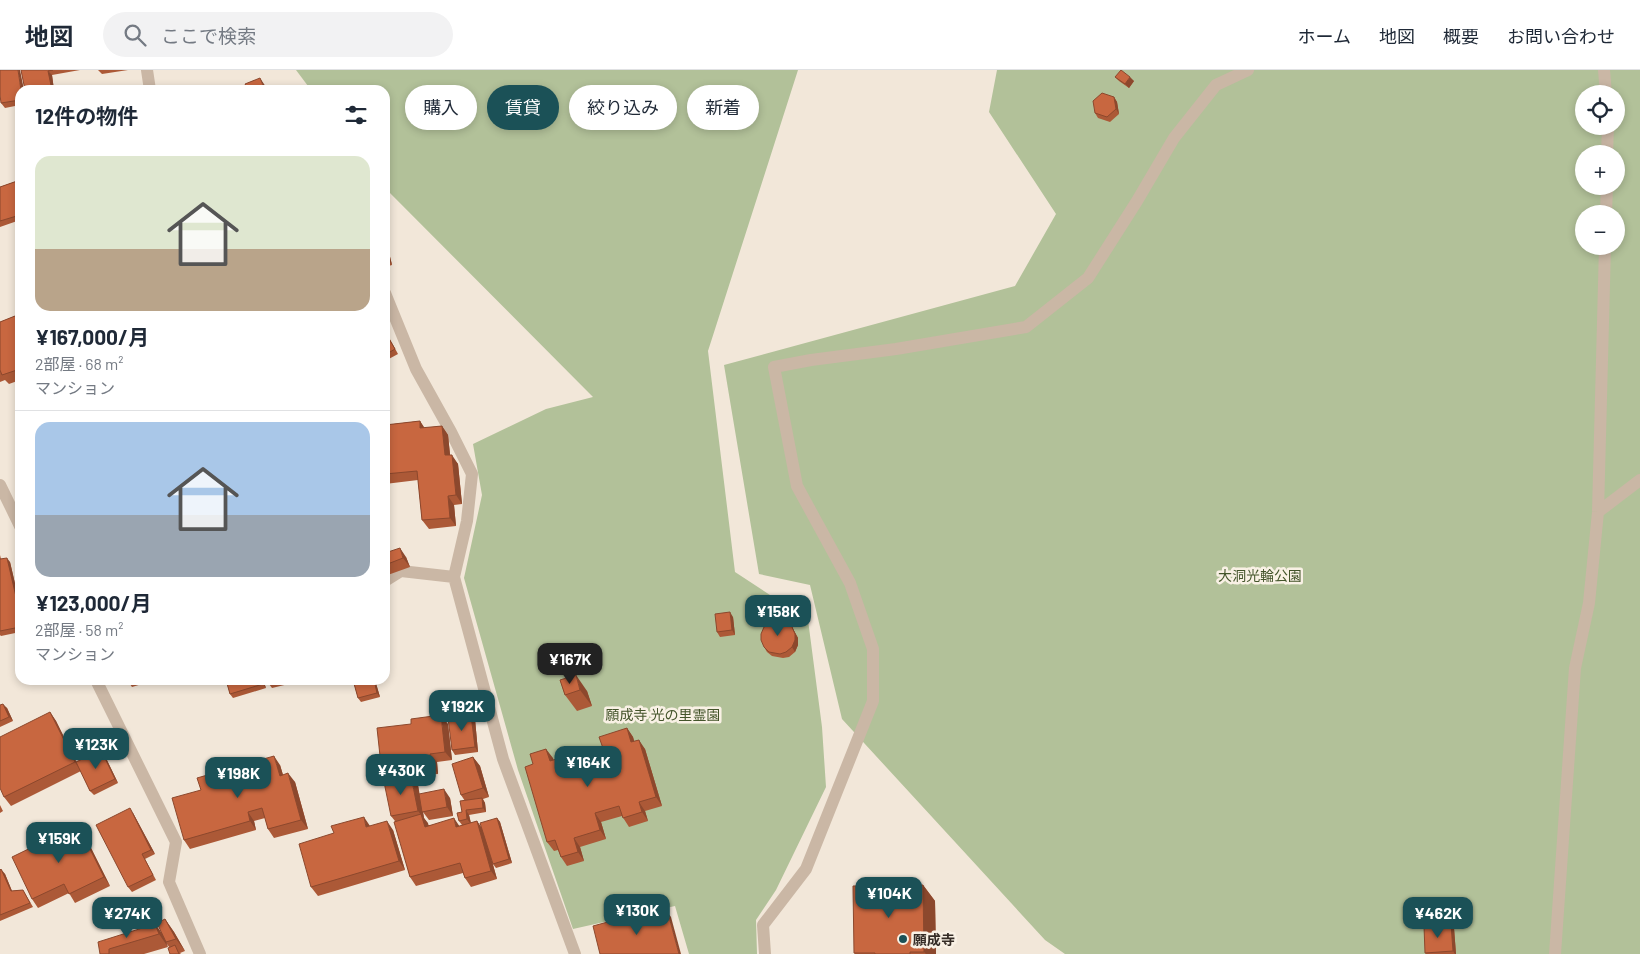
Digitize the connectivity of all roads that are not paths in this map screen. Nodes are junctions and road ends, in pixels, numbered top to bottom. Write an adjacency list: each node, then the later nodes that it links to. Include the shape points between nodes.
1 (147, 70): 4 (street)
2 (1248, 70): 17 (street, via 1216,85 1174,138 1088,278 1026,327 774,367 797,486 850,583 873,649 873,700 806,869 763,925)
3 (1604, 70): 5 (street)
4 (149, 85)
5 (1605, 85)
6 (1605, 255): 10 (street)
7 (390, 306): 12 (street, via 416,369 472,474 468,521)
8 (1640, 480): 10 (street)
9 (0, 485): 11 (street)
10 (1598, 512): 18 (street, via 1589,603 1575,668)
11 (15, 516)
12 (454, 577): 13 (street, via 401,572); 16 (street, via 503,759)
13 (390, 578)
14 (98, 685): 15 (street, via 176,842 169,882)
15 (200, 954)
16 (575, 954)
17 (765, 954)
18 (1555, 954)

